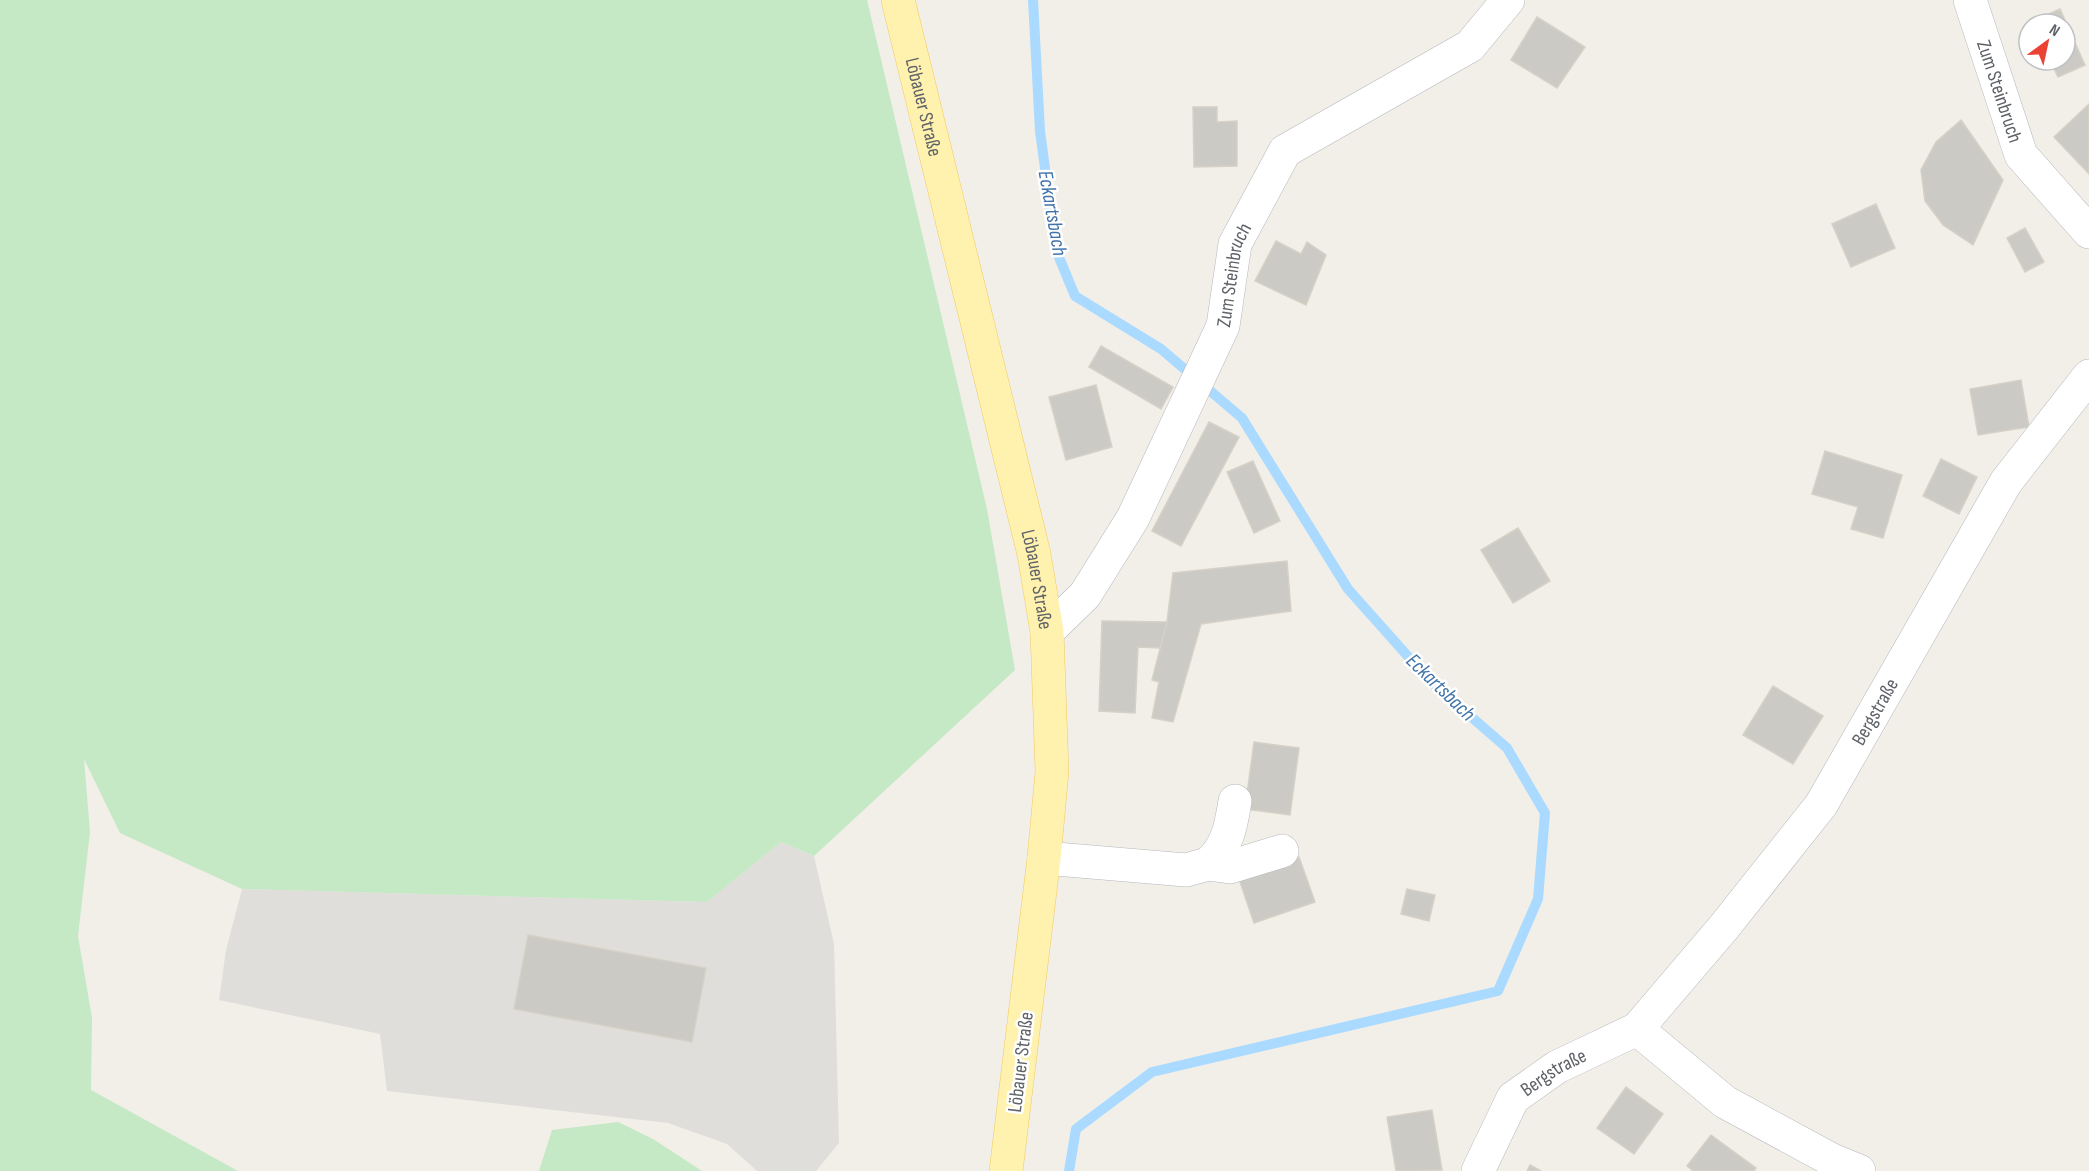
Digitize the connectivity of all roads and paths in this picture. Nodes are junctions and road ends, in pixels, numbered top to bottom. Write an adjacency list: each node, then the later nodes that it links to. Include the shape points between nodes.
1 (898, 0): 6 (main road, Löbauer Straße, via 1032,543)
2 (1508, 0): 6 (street, Zum Steinbruch, via 1470,46 1285,150 1234,244 1223,326 1133,518 1085,595)
3 (1972, 1): 4 (street, Zum Steinbruch, via 2021,155)
4 (2089, 232)
5 (2089, 376): 11 (street, Bergstraße, via 2006,482 1821,805)
6 (1047, 632): 9 (main road, Löbauer Straße, via 1052,772)
7 (1235, 801): 10 (street, via 1230,834 1221,853)
8 (1282, 851): 10 (street, via 1230,867)
9 (1044, 858): 10 (street, via 1186,870); 12 (main road, Löbauer Straße)
10 (1209, 864)
11 (1637, 1029): 13 (street, Bergstraße, via 1557,1067 1513,1098); 14 (street, via 1725,1102)
12 (1006, 1171)
13 (1478, 1171)
14 (1859, 1171)

